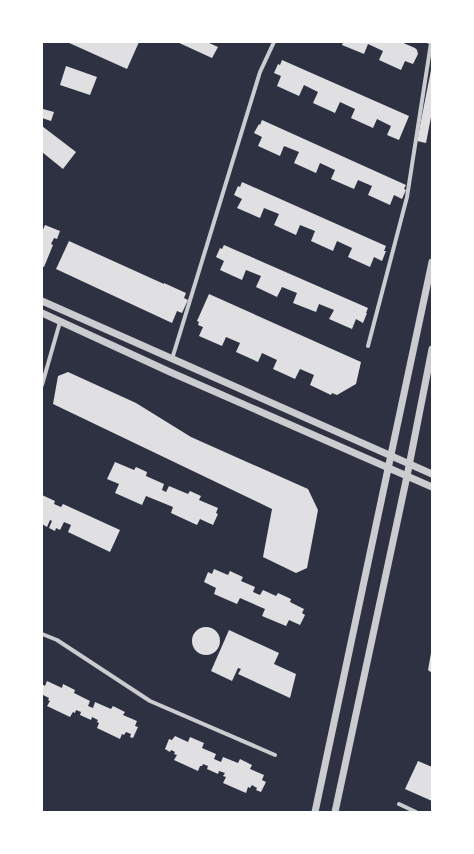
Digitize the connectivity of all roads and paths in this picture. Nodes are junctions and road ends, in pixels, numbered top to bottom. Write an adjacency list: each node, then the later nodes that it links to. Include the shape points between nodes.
1 (274, 42): 9 (street, via 260,72)
2 (429, 42): 7 (street, via 431,43 407,197)
3 (432, 262): 11 (street)
4 (42, 301): 9 (street)
5 (42, 313): 6 (street)
6 (60, 322): 10 (street); 13 (street)
7 (368, 346)
8 (432, 349): 12 (street)
9 (172, 359): 11 (street)
10 (42, 385)
11 (391, 457): 12 (street); 13 (street)
12 (409, 464): 14 (street); 15 (street)
13 (389, 468): 15 (street); 20 (street)
14 (432, 474)
15 (407, 476): 16 (street); 21 (street)
16 (432, 487)
17 (42, 634): 18 (street, via 57,640 150,701)
18 (275, 756)
19 (399, 804): 22 (street)
20 (315, 812)
21 (336, 812)
22 (416, 812)

